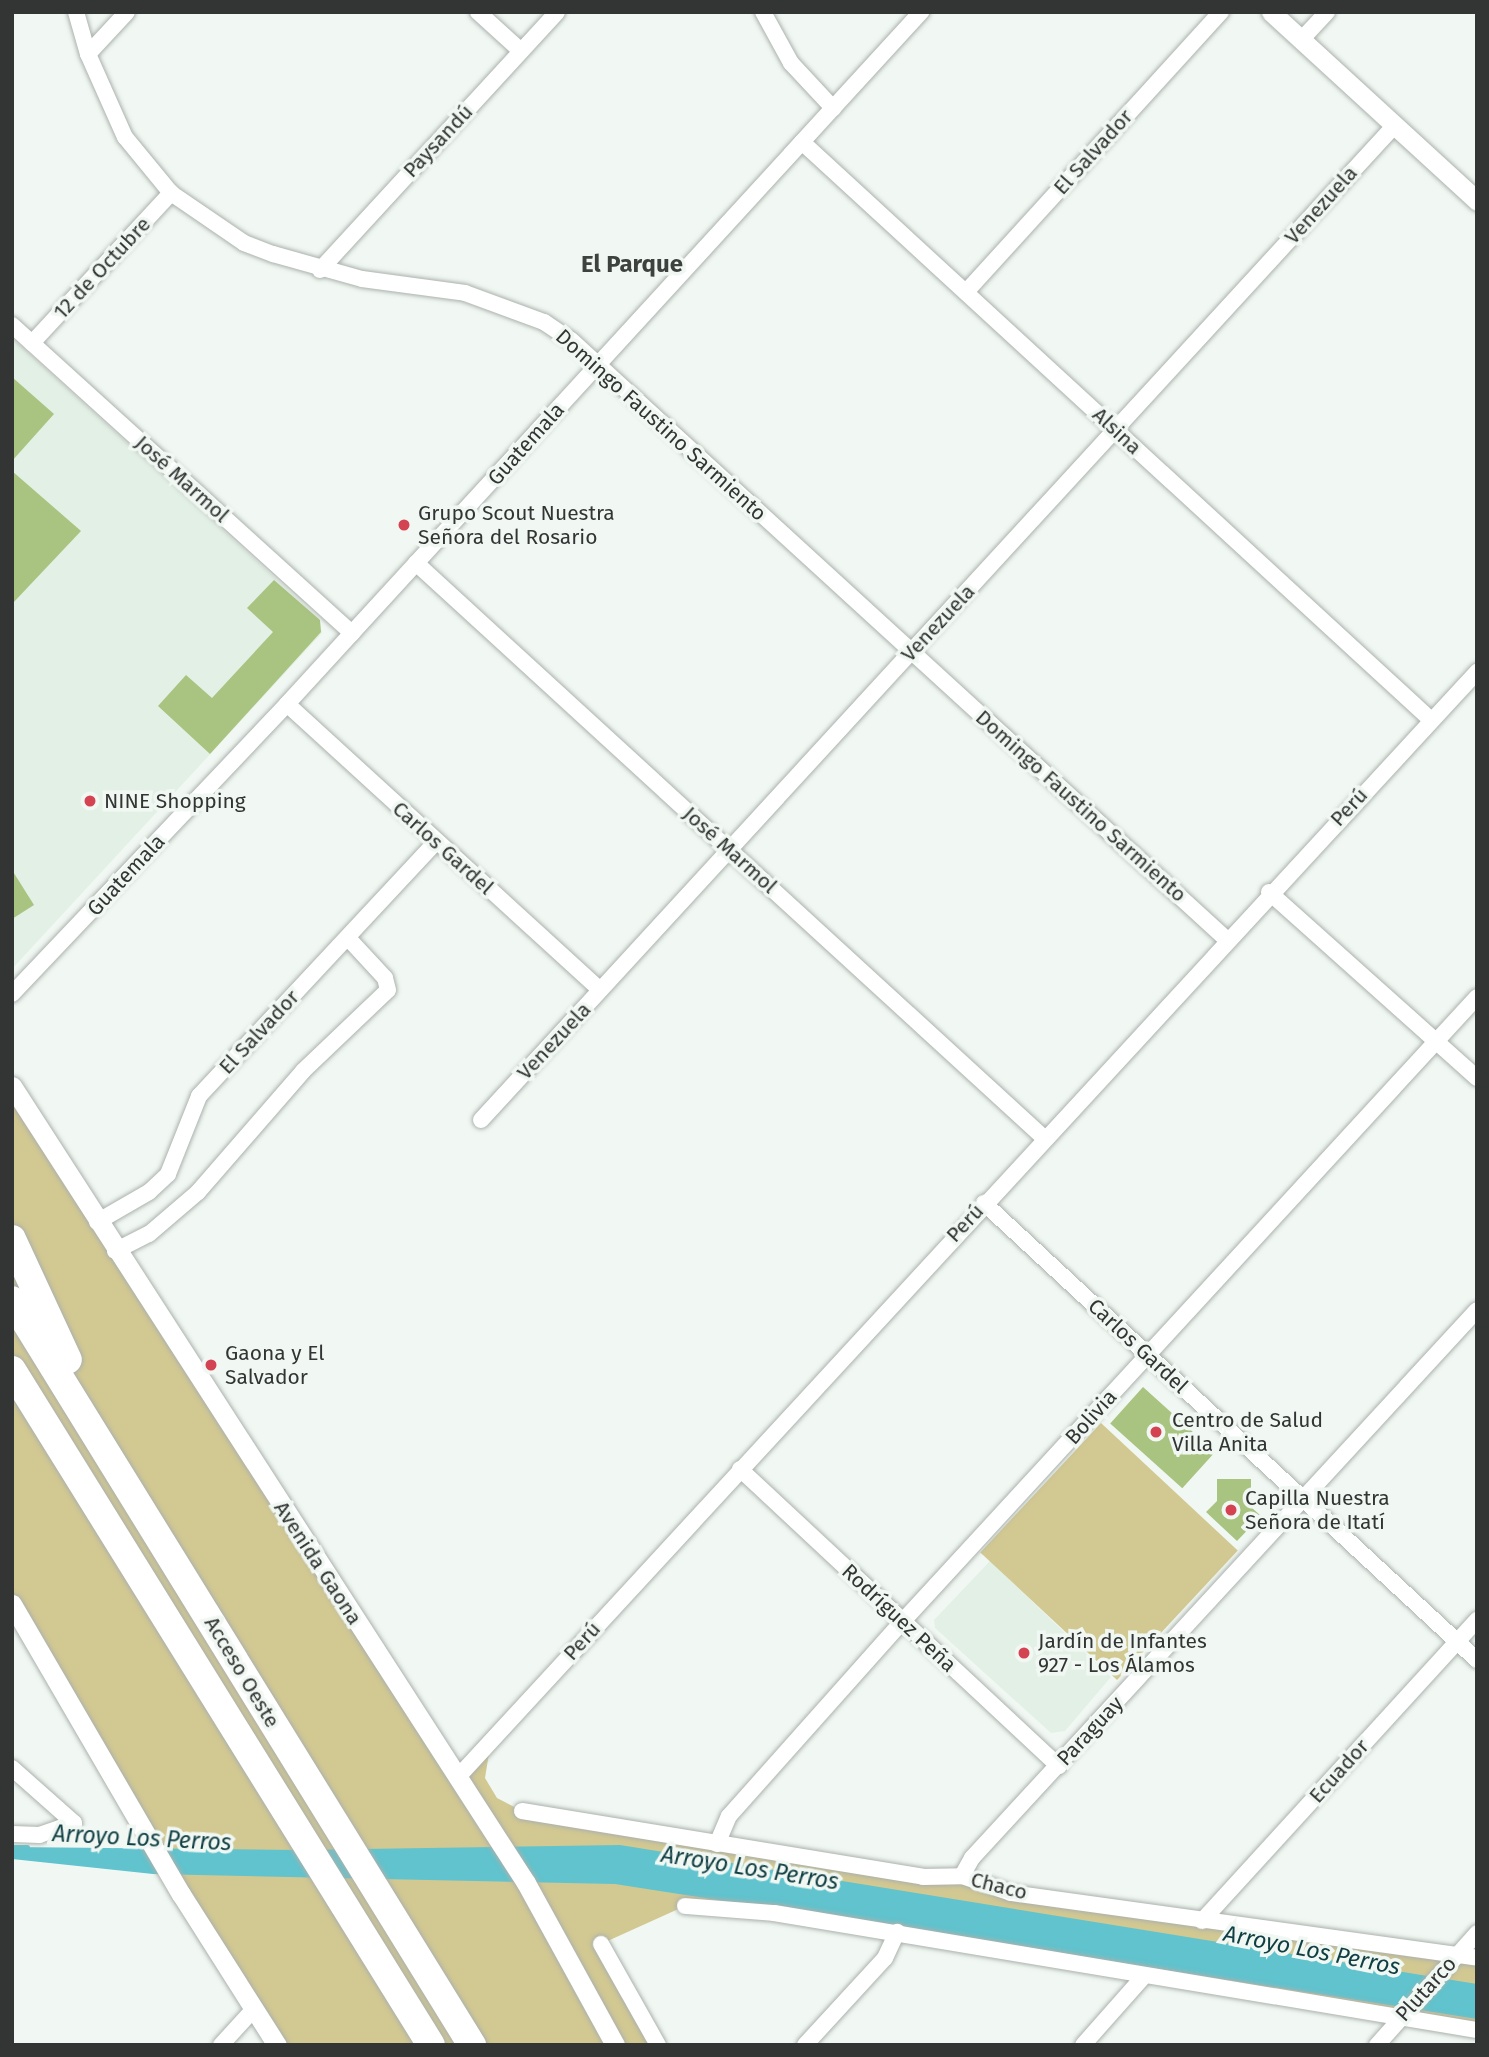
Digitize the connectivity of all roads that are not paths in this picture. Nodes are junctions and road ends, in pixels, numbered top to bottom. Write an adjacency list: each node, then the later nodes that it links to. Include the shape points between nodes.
1 (76, 12): 12 (street, Domingo Faustino Sarmiento)
2 (127, 12): 12 (street)
3 (478, 12): 11 (street)
4 (557, 12): 11 (street, Paysandú)
5 (763, 12): 13 (street, via 792,63)
6 (921, 12): 13 (street, Guatemala)
7 (1221, 12): 19 (street, El Salvador)
8 (1271, 12): 10 (street)
9 (1327, 12): 10 (street)
10 (1301, 40): 14 (street)
11 (521, 51): 18 (street, Paysandú)
12 (88, 54): 16 (street, Domingo Faustino Sarmiento, via 125,137)
13 (832, 108): 15 (street, Guatemala)
14 (1394, 126): 17 (street); 23 (street, Venezuela)
15 (802, 142): 19 (street, Alsina); 22 (street, Guatemala)
16 (171, 192): 18 (street, Domingo Faustino Sarmiento, via 244,243); 21 (street, 12 de Octubre)
17 (1477, 201)
18 (320, 270): 22 (street, Domingo Faustino Sarmiento, via 438,287 514,309 553,328)
19 (966, 292): 23 (street, Alsina)
20 (12, 325): 21 (street, José Marmol)
21 (32, 343): 25 (street, José Marmol)
22 (598, 365): 24 (street, Guatemala); 26 (street, Domingo Faustino Sarmiento)
23 (1116, 430): 26 (street, Venezuela); 29 (street, Alsina)
24 (416, 563): 25 (street, Guatemala); 31 (street, José Marmol)
25 (352, 633): 28 (street, Guatemala)
26 (912, 652): 31 (street, Venezuela); 34 (street, Domingo Faustino Sarmiento)
27 (1477, 672): 29 (street, Perú)
28 (287, 704): 30 (street, Carlos Gardel); 36 (street, Guatemala)
29 (1431, 720): 32 (street, Perú)
30 (435, 843): 33 (street, El Salvador); 35 (street, Carlos Gardel)
31 (730, 850): 35 (street, Venezuela); 42 (street, José Marmol)
32 (1269, 892): 34 (street, Perú); 38 (street)
33 (348, 938): 44 (street, El Salvador, via 199,1096 168,1174 149,1192); 46 (street, via 385,978 388,990 303,1071 198,1192 149,1234)
34 (1226, 939): 42 (street, Perú)
35 (600, 990): 41 (street, Venezuela)
36 (12, 994)
37 (1477, 997): 38 (street, Bolivia)
38 (1437, 1041): 39 (street); 49 (street, Bolivia)
39 (1477, 1078)
40 (12, 1086): 44 (street, Avenida Gaona)
41 (481, 1120)
42 (1044, 1138): 43 (street, Perú)
43 (984, 1203): 49 (street, Carlos Gardel); 51 (street, Perú)
44 (97, 1222): 46 (street, Avenida Gaona)
45 (12, 1239): 52 (highway)
46 (115, 1251): 61 (street, Avenida Gaona)
47 (12, 1300): 52 (highway, Acceso Oeste)
48 (1477, 1310): 53 (street, Paraguay)
49 (1147, 1355): 53 (street, Carlos Gardel); 56 (street, Bolivia)
50 (12, 1370): 79 (highway, Acceso Oeste)
51 (740, 1469): 56 (street, Rodríguez Peña); 61 (street, Perú)
52 (124, 1476): 80 (highway, Acceso Oeste, via 337,1831)
53 (1301, 1500): 57 (street, Carlos Gardel); 59 (street, Paraguay)
54 (12, 1604): 74 (street)
55 (1477, 1620): 57 (street, Ecuador)
56 (903, 1622): 59 (street, Rodríguez Peña); 64 (street, Bolivia, via 729,1816)
57 (1457, 1642): 58 (street, Carlos Gardel); 67 (street, Ecuador)
58 (1477, 1660)
59 (1059, 1766): 65 (street, Paraguay, via 972,1858)
60 (12, 1768): 63 (street, via 74,1823 40,1835)
61 (457, 1778): 81 (street, Avenida Gaona, via 526,1882)
62 (522, 1811): 64 (street, Chaco)
63 (12, 1834)
64 (717, 1844): 65 (street, Chaco, via 923,1877)
65 (962, 1876): 67 (street, Chaco, via 1011,1893)
66 (685, 1906): 68 (street, via 774,1913)
67 (1202, 1922): 71 (street, Chaco)
68 (897, 1932): 73 (street); 83 (street, via 885,1958)
69 (1477, 1933): 71 (street, Plutarco)
70 (601, 1944): 82 (street)
71 (1457, 1954): 72 (street, Chaco); 75 (street, Plutarco)
72 (1477, 1958)
73 (1144, 1976): 75 (street); 84 (street)
74 (253, 2010): 77 (street); 78 (street)
75 (1405, 2012): 76 (street); 85 (street, Plutarco)
76 (1477, 2030)
77 (221, 2045)
78 (277, 2045)
79 (431, 2045)
80 (472, 2045)
81 (615, 2045)
82 (658, 2045)
83 (805, 2045)
84 (1083, 2045)
85 (1377, 2045)

